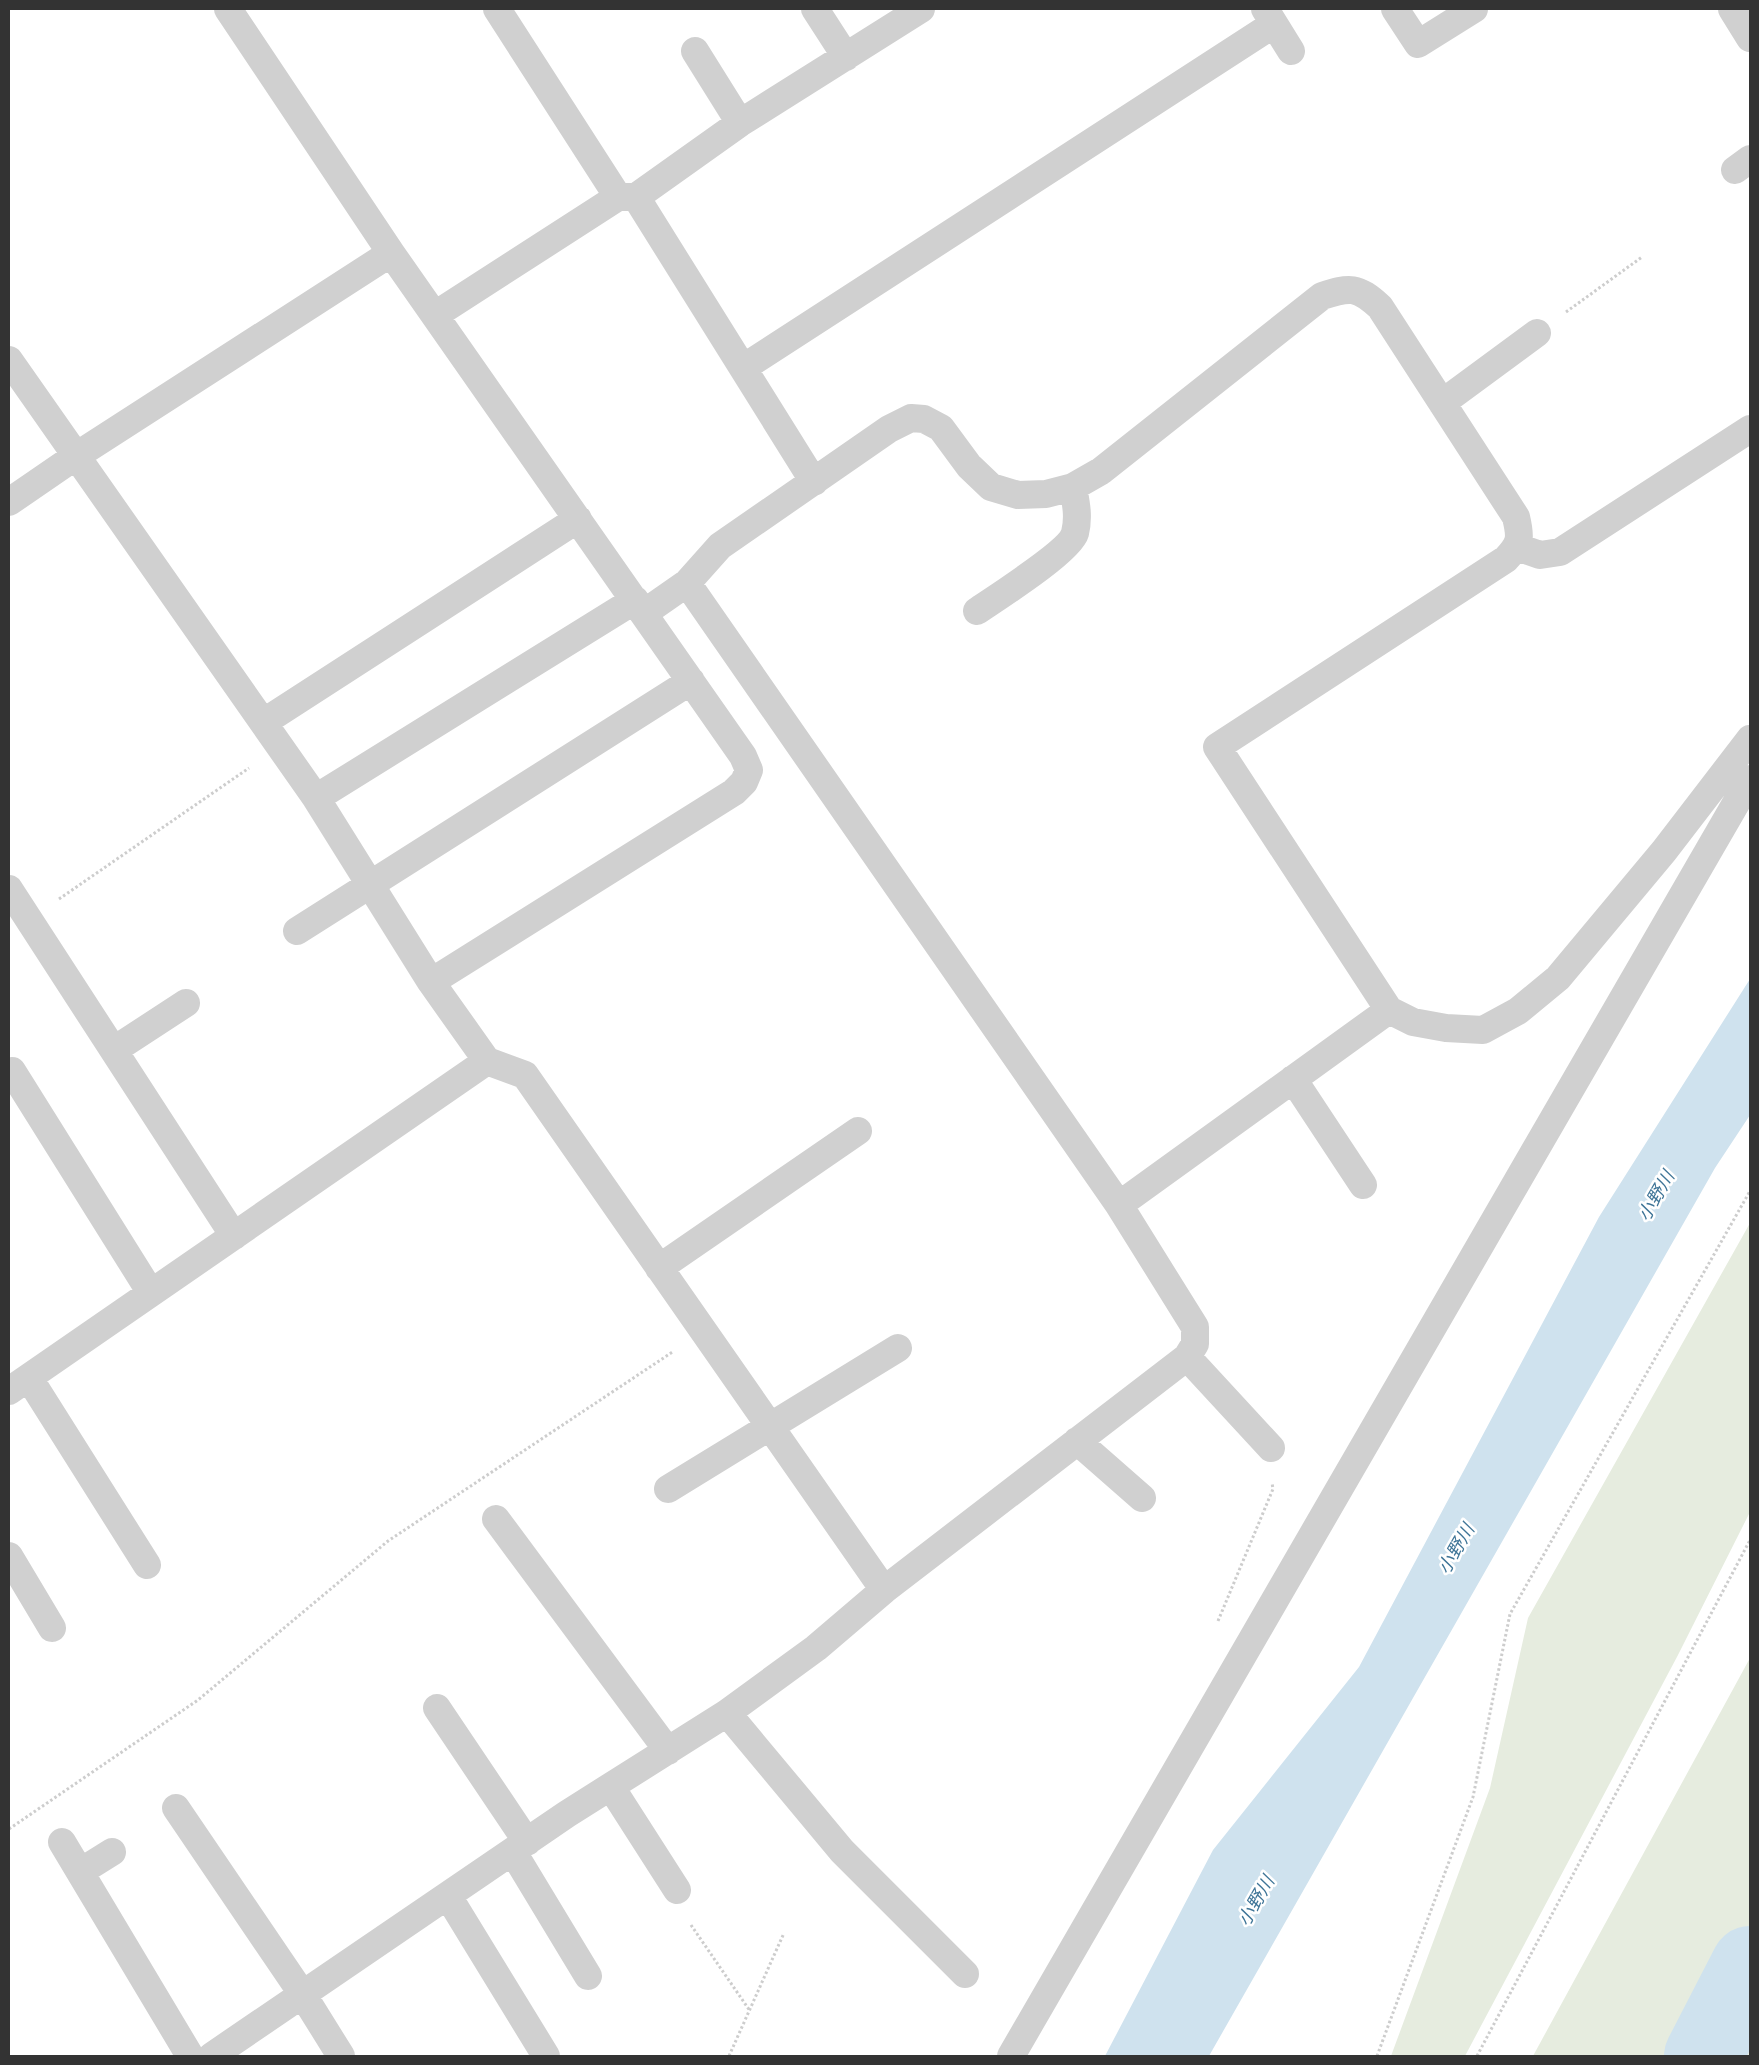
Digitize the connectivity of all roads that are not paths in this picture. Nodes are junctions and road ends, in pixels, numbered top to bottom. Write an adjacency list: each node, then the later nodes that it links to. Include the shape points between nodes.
1 (228, 9): 15 (street)
2 (496, 9): 14 (street)
3 (815, 9): 12 (street)
4 (921, 9): 12 (street)
5 (1395, 9): 6 (street, via 1418,44)
6 (1474, 9)
7 (1732, 9): 9 (street)
8 (1270, 16): 11 (street); 19 (street)
9 (1750, 38)
10 (695, 51): 13 (street)
11 (1291, 51)
12 (846, 57): 13 (street)
13 (740, 123): 14 (street)
14 (627, 197): 16 (street); 19 (street)
15 (391, 253): 16 (street); 22 (street)
16 (435, 315): 26 (street)
17 (1538, 333): 20 (street)
18 (9, 360): 22 (street)
19 (742, 368): 23 (street)
20 (1442, 403): 24 (street, via 1380,307 1366,294 1345,289 1322,296 1101,471); 27 (street, via 1516,517 1520,534)
21 (1750, 429): 27 (street, via 1560,552 1540,555)
22 (76, 456): 25 (street); 32 (street)
23 (814, 482): 24 (street, via 911,418 924,419 941,428 969,466 990,487 1018,495 1046,494); 28 (street, via 720,546)
24 (1073, 487): 30 (street, via 1078,515 1074,535 1061,551)
25 (9, 502)
26 (578, 519): 29 (street); 32 (street)
27 (1517, 547): 41 (street, via 1506,559 1217,747)
28 (687, 584): 29 (street); 48 (street)
29 (640, 606): 31 (street); 35 (street)
30 (977, 611)
31 (692, 681): 36 (street); 39 (street, via 743,756 749,770 744,782 734,792)
32 (264, 722): 35 (street)
33 (1750, 739): 41 (street, via 1664,851 1558,978 1518,1011 1483,1030 1413,1022)
34 (1750, 780): 84 (street)
35 (316, 798): 36 (street)
36 (370, 884): 38 (street); 39 (street)
37 (9, 889): 42 (street)
38 (296, 931)
39 (431, 982): 43 (street)
40 (186, 1003): 42 (street)
41 (1389, 1010): 45 (street)
42 (114, 1050): 49 (street)
43 (487, 1061): 49 (street); 50 (street, via 525,1074)
44 (12, 1071): 51 (street)
45 (1293, 1079): 47 (street); 48 (street)
46 (858, 1131): 50 (street)
47 (1363, 1185)
48 (1119, 1205): 53 (street, via 1195,1327 1195,1344)
49 (234, 1236): 51 (street)
50 (659, 1268): 55 (street)
51 (151, 1293): 54 (street)
52 (898, 1348): 55 (street)
53 (1187, 1357): 56 (street); 57 (street)
54 (19, 1384): 62 (street)
55 (771, 1427): 58 (street); 63 (street)
56 (1077, 1441): 59 (street); 63 (street)
57 (1271, 1448)
58 (668, 1489)
59 (1142, 1498)
60 (496, 1519): 67 (street)
61 (9, 1556): 64 (street)
62 (147, 1565)
63 (884, 1590): 66 (street, via 816,1648)
64 (52, 1628)
65 (437, 1708): 71 (street)
66 (727, 1713): 67 (street); 76 (street, via 842,1851)
67 (668, 1750): 68 (street)
68 (611, 1787): 71 (street); 74 (street)
69 (176, 1808): 78 (street)
70 (62, 1842): 73 (street)
71 (520, 1847): 75 (street); 77 (street)
72 (112, 1852): 73 (street)
73 (80, 1872): 80 (street)
74 (677, 1890)
75 (448, 1896): 78 (street); 83 (street)
76 (965, 1974)
77 (588, 1976)
78 (303, 1995): 79 (street); 82 (street)
79 (245, 2047): 81 (street)
80 (190, 2056)
81 (212, 2056)
82 (341, 2056)
83 (546, 2056)
84 (1011, 2056)

